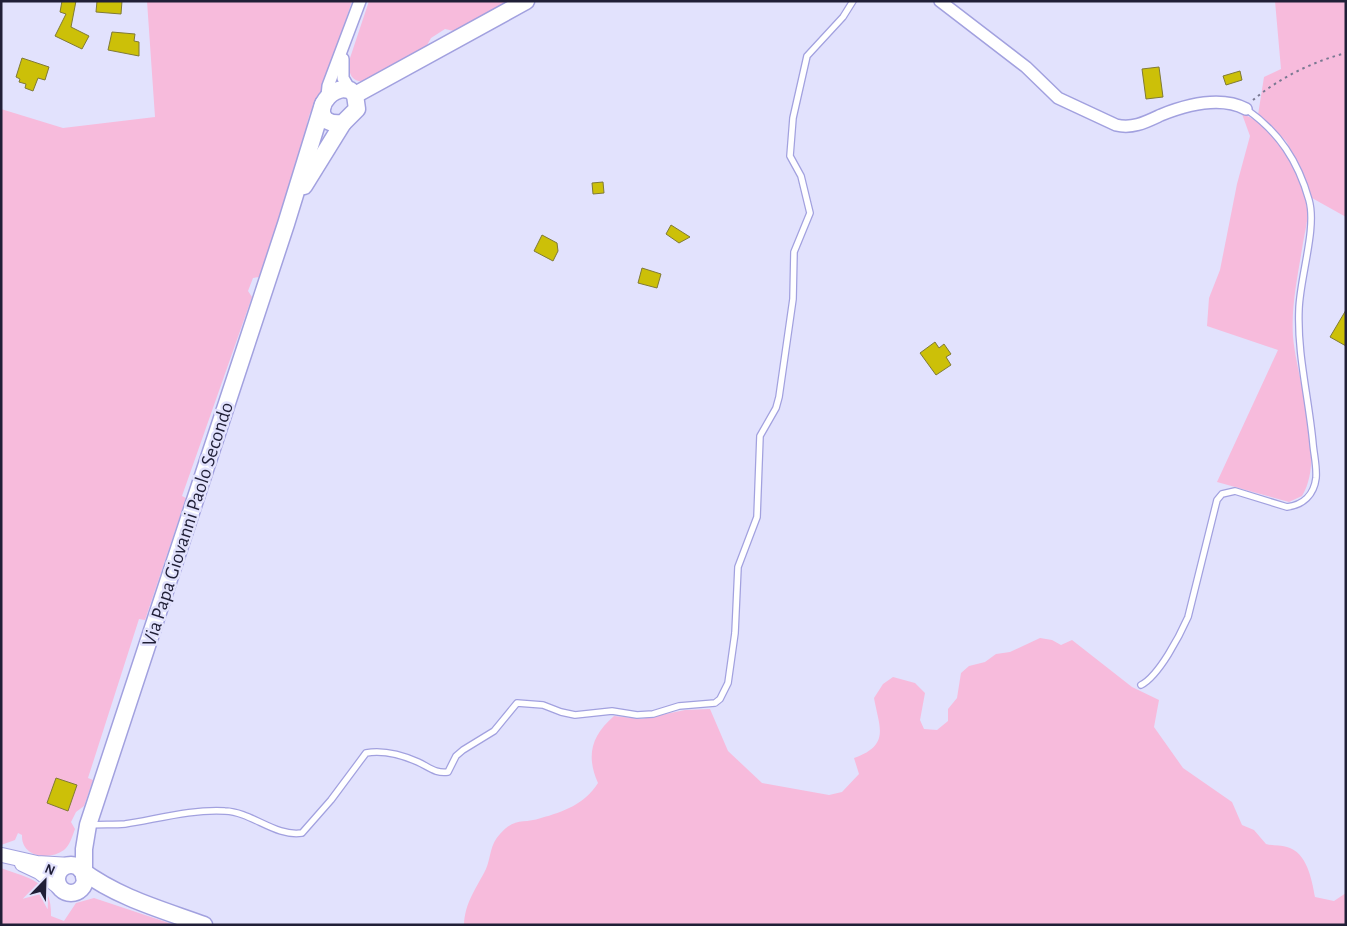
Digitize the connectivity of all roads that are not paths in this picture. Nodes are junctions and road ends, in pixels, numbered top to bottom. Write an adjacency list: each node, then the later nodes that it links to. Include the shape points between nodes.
1 (360, 1): 5 (street)
2 (526, 1): 6 (main road, via 419,58)
3 (853, 1): 12 (lane, via 843,17 807,56 793,118 790,156 801,176 810,213 794,252 790,325 779,398 760,436 757,517 738,567 735,633 728,683 720,699 715,703 679,706 637,715 612,711 575,715 543,705 516,704 494,731 456,756 448,772 440,773 410,759 386,753 366,753 302,833 284,831 251,817 224,811)
4 (940, 1): 8 (street, via 1026,67 1058,98 1116,125 1126,128 1142,124 1198,104 1234,105)
5 (344, 47): 6 (street, via 343,78); 7 (street)
6 (354, 98): 7 (main road, via 336,90); 9 (main road)
7 (325, 100): 9 (main road, via 324,119 329,123); 10 (main road)
8 (1246, 109): 11 (lane, via 1273,131 1291,155 1312,214 1299,309 1300,345 1316,477 1305,502 1295,506 1287,507 1235,491 1222,494 1217,500 1188,617 1154,673)
9 (343, 123): 10 (main road, via 306,181)
10 (286, 224): 12 (main road, Via Papa Giovanni Paolo Secondo)
11 (1141, 685)
12 (88, 825): 14 (main road, Via Papa Giovanni Paolo Secondo, via 76,848)
13 (2, 855): 14 (street); 15 (street, via 39,872)
14 (74, 870): 15 (main road, via 57,881); 15 (main road, Via Papa Giovanni Paolo Secondo, via 81,888); 16 (main road)
15 (66, 891): 16 (main road, via 95,891)
16 (125, 897): 17 (main road)
17 (204, 925)

